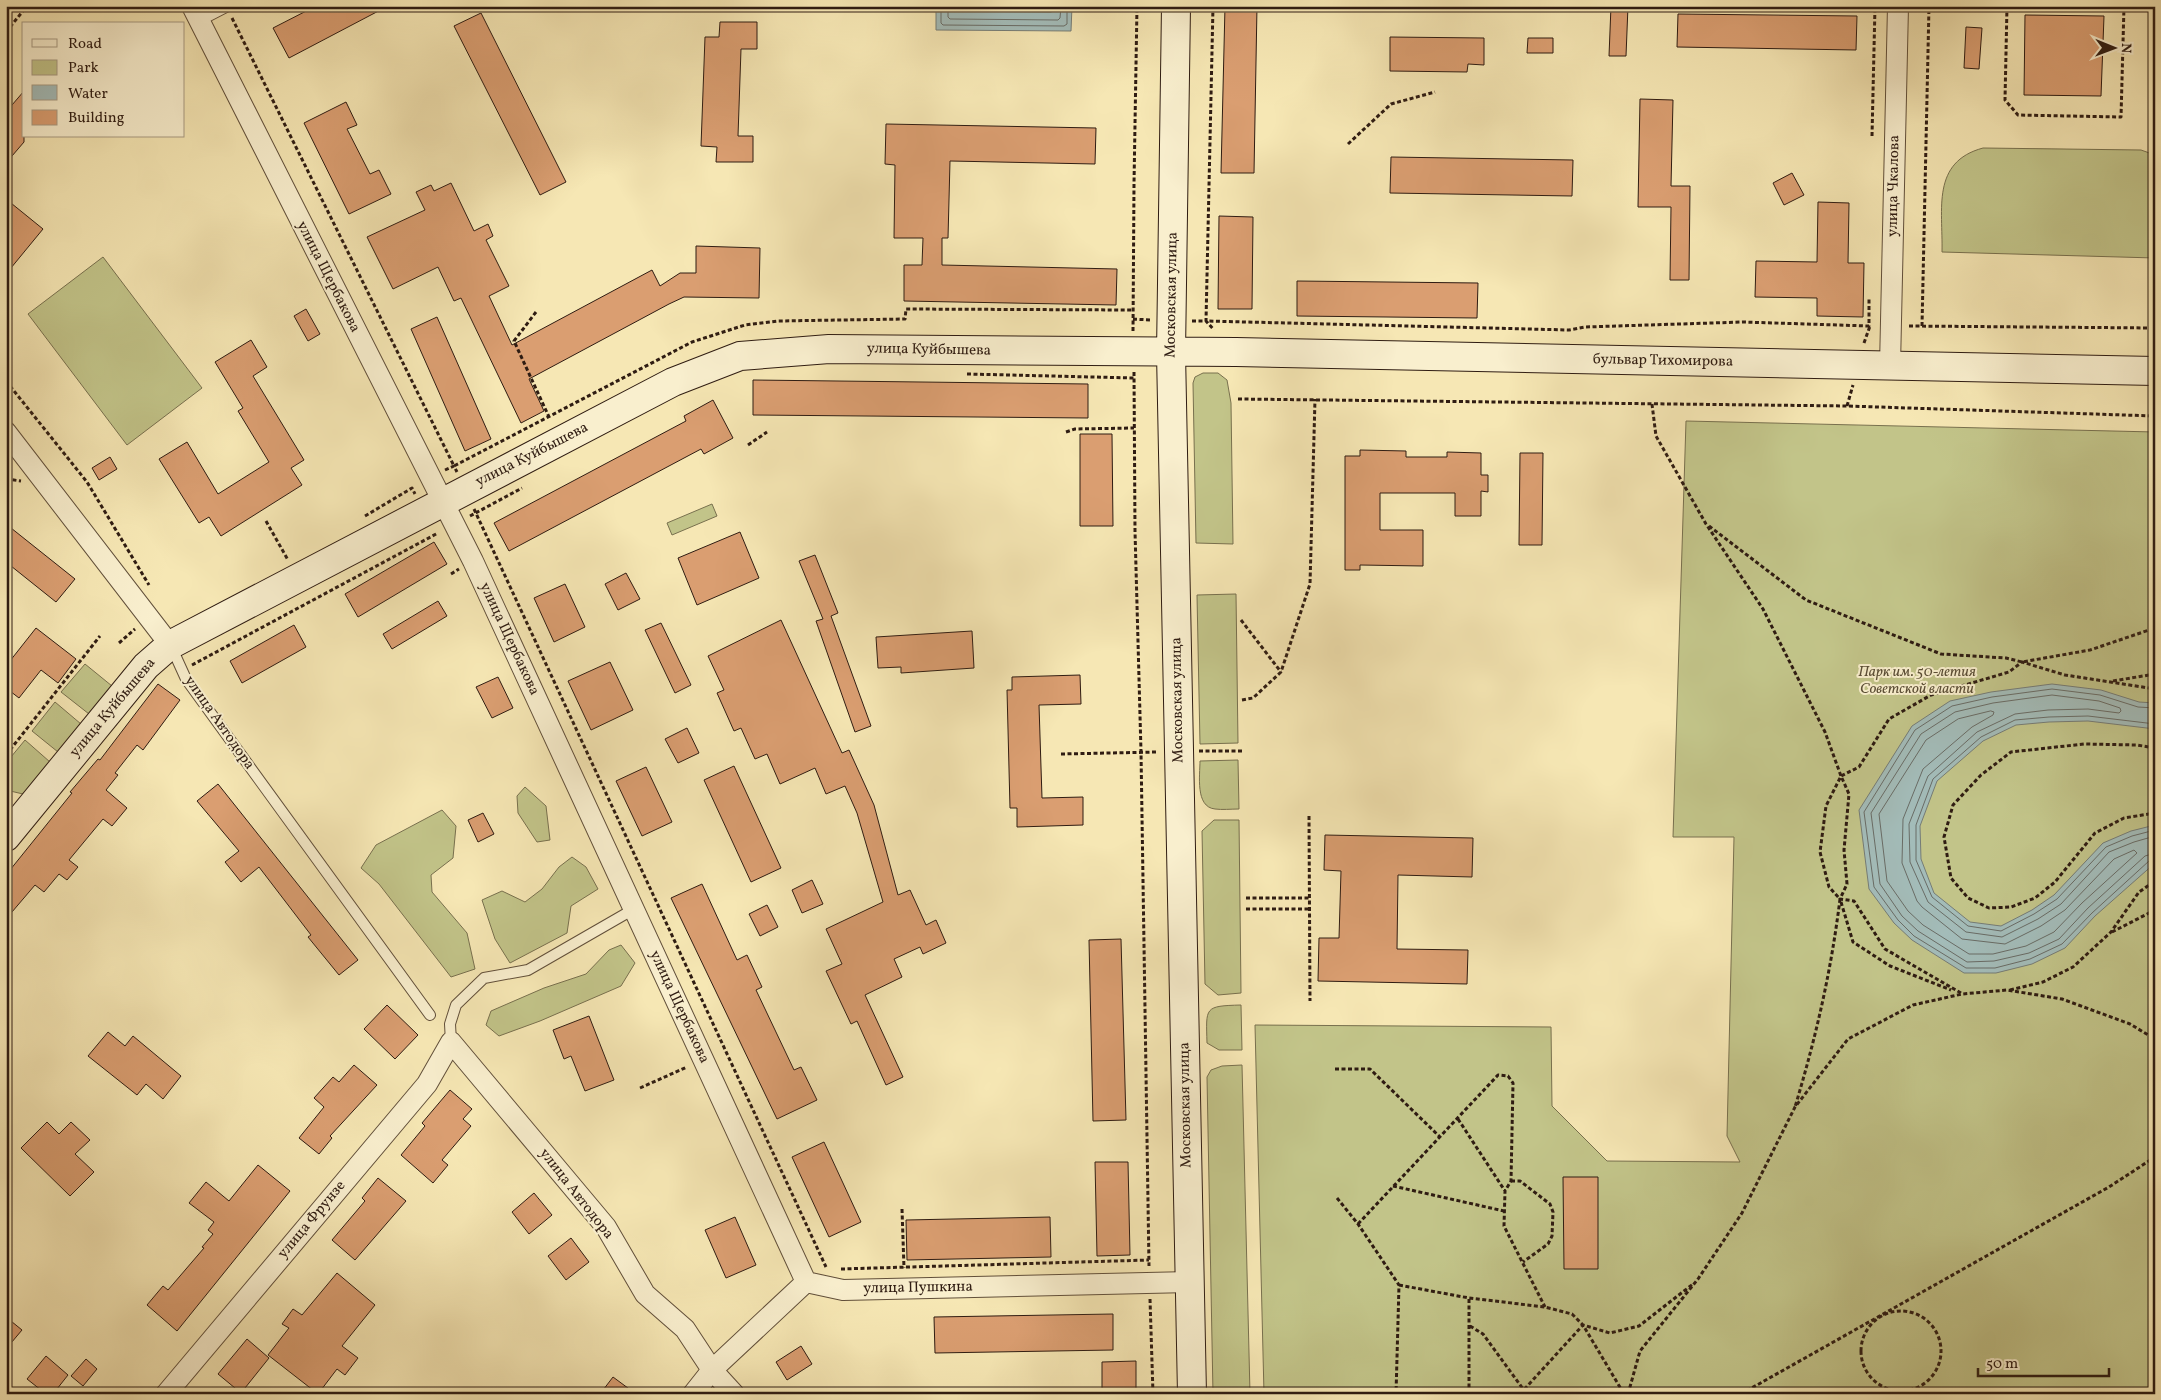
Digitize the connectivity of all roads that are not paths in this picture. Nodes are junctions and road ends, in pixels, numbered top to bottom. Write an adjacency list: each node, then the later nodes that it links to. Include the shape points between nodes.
1 (1176, 6): 5 (street, Московская улица)
2 (1898, 6): 6 (street, улица Чкалова)
3 (227, 7): 4 (lane)
4 (195, 14): 9 (street, улица Щербакова)
5 (1171, 353): 6 (street, бульвар Тихомирова, via 1271,352); 9 (street, улица Куйбышева, via 1134,365 829,349 740,356 673,382); 16 (street, Московская улица)
6 (1890, 366): 7 (street, бульвар Тихомирова)
7 (2155, 371)
8 (6, 432): 10 (street, улица Автодора)
9 (451, 505): 10 (street, улица Куйбышева); 12 (street, улица Щербакова)
10 (170, 645): 11 (street, улица Куйбышева, via 146,666); 13 (lane, улица Автодора, via 192,687)
11 (6, 836)
12 (634, 909): 14 (lane, via 528,970 484,978 456,1005 450,1024); 15 (street, улица Щербакова)
13 (430, 1015)
14 (451, 1042): 17 (street, улица Автодора, via 606,1227 645,1294 685,1329); 18 (street, улица Фрунзе, via 427,1084)
15 (806, 1282): 16 (street, улица Пушкина, via 843,1290); 17 (street)
16 (1190, 1282): 21 (street, Московская улица)
17 (712, 1370): 19 (street); 20 (street, улица Автодора)
18 (166, 1394)
19 (693, 1394)
20 (734, 1394)
21 (1192, 1394)

